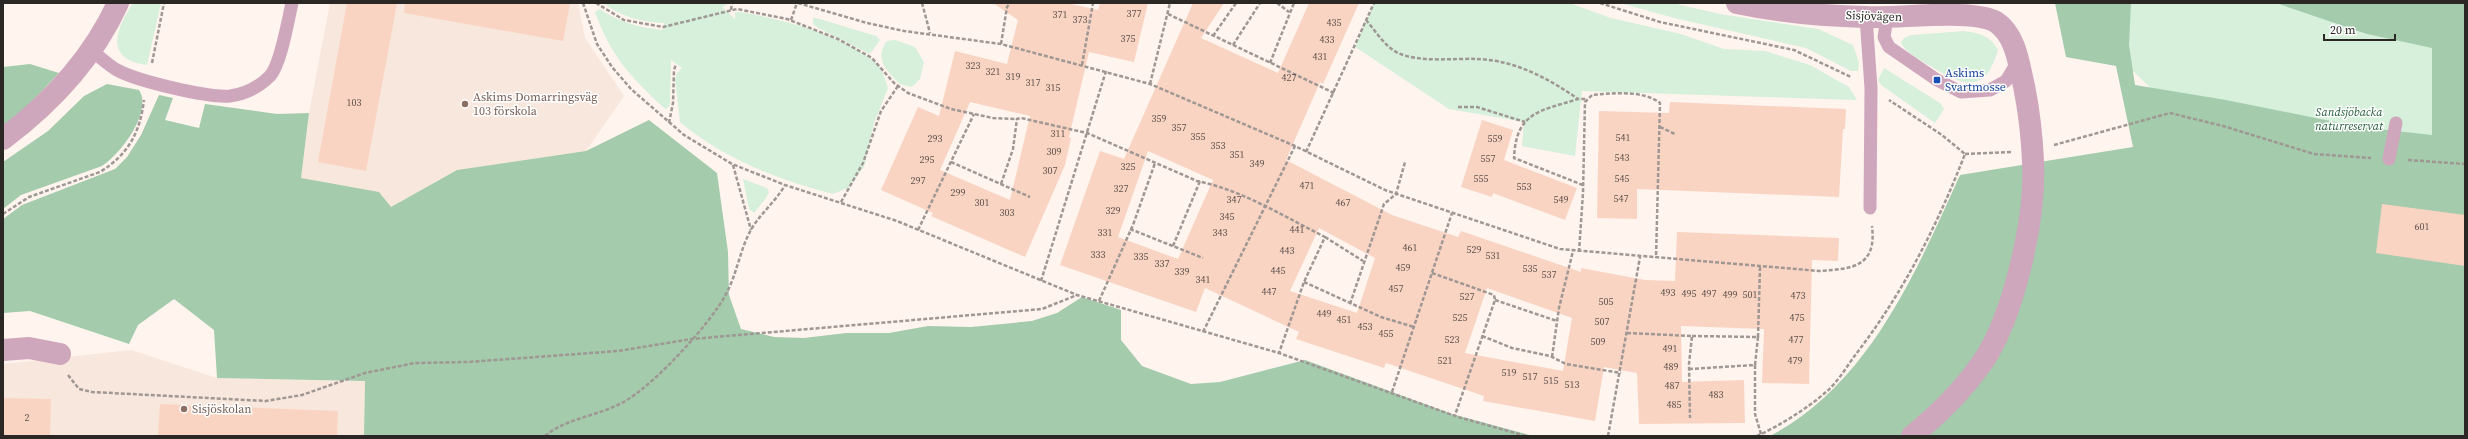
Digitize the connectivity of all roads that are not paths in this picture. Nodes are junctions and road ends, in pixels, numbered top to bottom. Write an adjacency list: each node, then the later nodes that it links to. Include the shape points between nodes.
1 (118, 3): 6 (street)
2 (292, 3): 6 (lane, via 272,74 261,85 248,92 229,96 186,90 147,80 117,70)
3 (1737, 3): 4 (street, Sisjövägen, via 1768,9)
4 (1866, 17): 5 (street, Sisjövägen); 11 (lane, via 1871,88)
5 (1887, 18): 7 (street, Sisjövägen, via 1982,16 1995,21 2007,32); 7 (lane, via 1884,37 1889,47 1937,80 1961,92 1990,90 2006,81)
6 (91, 50): 9 (street, via 51,99)
7 (2018, 62): 14 (street, via 2029,113 2034,163 2030,211 2017,276 2003,322 1983,362 1957,393)
8 (2396, 123): 10 (lane)
9 (3, 138)
10 (2389, 159)
11 (1870, 208)
12 (3, 350): 13 (street, via 29,348)
13 (60, 354)
14 (1912, 436)

